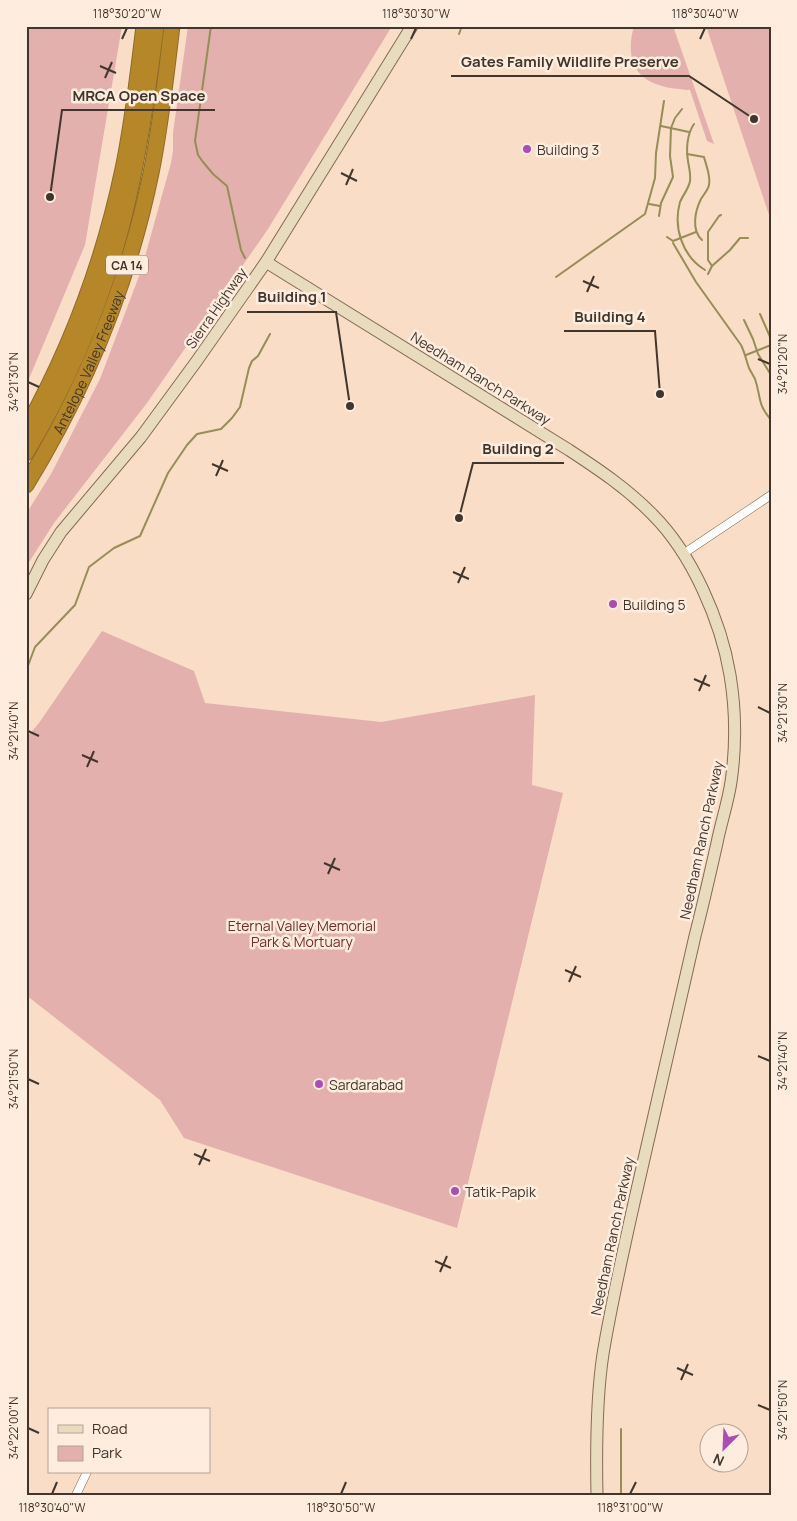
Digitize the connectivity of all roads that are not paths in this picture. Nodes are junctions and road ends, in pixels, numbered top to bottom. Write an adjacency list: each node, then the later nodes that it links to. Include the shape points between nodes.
1 (144, 26): 7 (highway, Antelope Valley Freeway / CA 14, via 129,139 101,254 71,336)
2 (156, 26): 8 (highway, via 133,177 104,286 80,350)
3 (164, 26): 9 (highway, via 142,169 116,270 61,405)
4 (172, 26): 10 (highway, Antelope Valley Freeway / CA 14, via 151,172 126,268 85,375 59,429)
5 (412, 26): 6 (street, Sierra Highway)
6 (266, 262): 12 (street, Needham Ranch Parkway, via 601,471 654,516); 13 (street, Sierra Highway, via 141,437 61,532)
7 (26, 429)
8 (26, 453)
9 (26, 467)
10 (26, 485)
11 (771, 495): 12 (street)
12 (683, 554): 16 (street, Needham Ranch Parkway, via 703,591 722,641 733,698 734,759 603,1356)
13 (26, 594)
14 (86, 1474): 15 (street)
15 (76, 1495)
16 (597, 1495)

